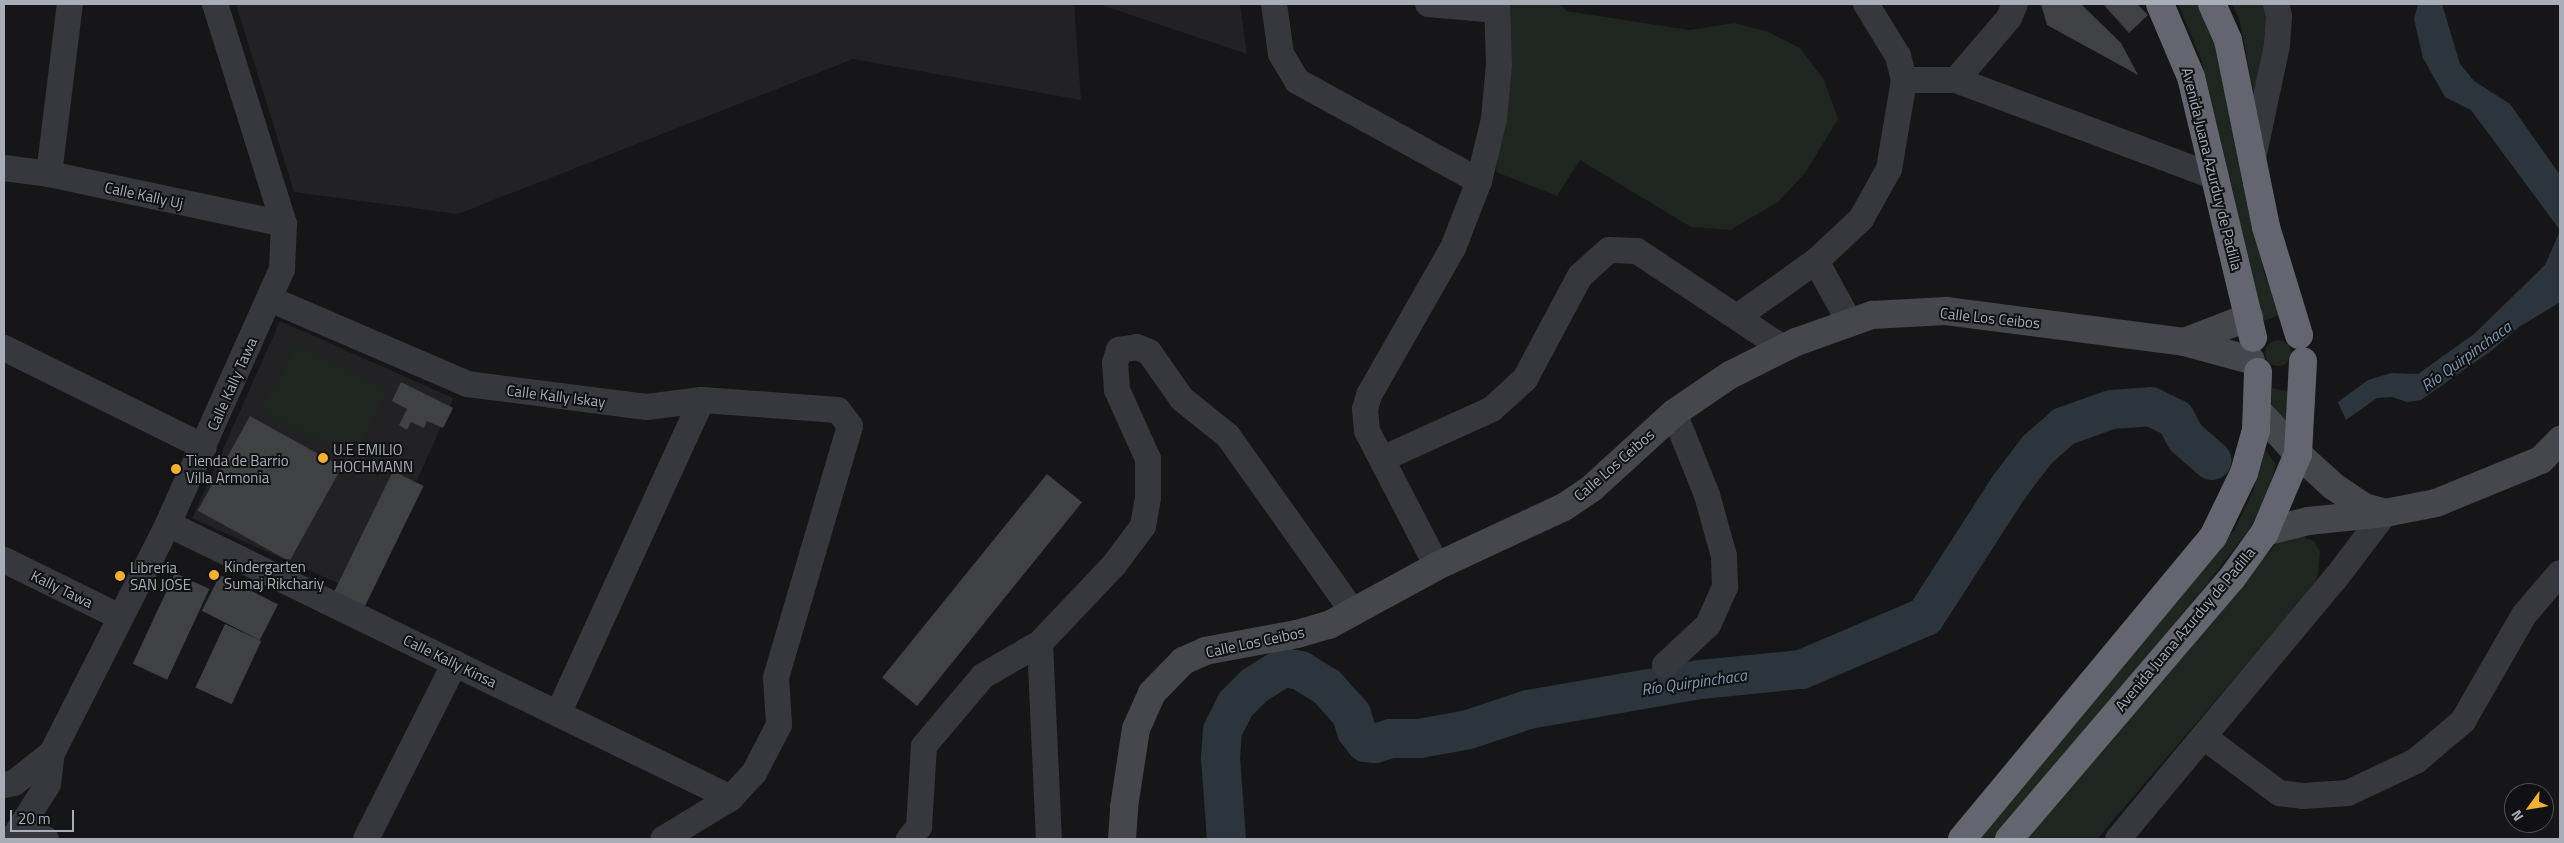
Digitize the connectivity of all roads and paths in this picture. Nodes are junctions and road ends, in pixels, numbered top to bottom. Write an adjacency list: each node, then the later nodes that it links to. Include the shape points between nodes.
1 (70, 4): 15 (street)
2 (215, 4): 18 (street, Calle Kally Tawa)
3 (1274, 4): 17 (street, via 1281,54 1297,80)
4 (1428, 4): 9 (street)
5 (1866, 4): 11 (street, via 1898,56)
6 (2015, 4): 12 (street, via 2009,18)
7 (2160, 4): 16 (highway, Avenida Juana Azurduy de Padilla, via 2191,77)
8 (2212, 4): 13 (highway, Avenida Juana Azurduy de Padilla, via 2228,40)
9 (1497, 7): 17 (street, via 1499,64 1494,119)
10 (2284, 8): 13 (street)
11 (1904, 80): 12 (street); 19 (street, via 1889,169 1861,219)
12 (1956, 80): 16 (street)
13 (2252, 166): 27 (highway, Avenida Juana Azurduy de Padilla)
14 (4, 168): 15 (street, Calle Kally Uj)
15 (49, 174): 18 (street, Calle Kally Uj)
16 (2216, 177): 24 (highway, Avenida Juana Azurduy de Padilla)
17 (1479, 181): 35 (street, via 1453,248 1369,395 1365,409 1367,432)
18 (284, 224): 20 (street, Calle Kally Tawa, via 282,269)
19 (1816, 261): 21 (street); 22 (street)
20 (270, 298): 28 (street, Calle Kally Iskay, via 467,384 647,407); 32 (street, Calle Kally Tawa)
21 (1737, 317): 26 (street); 35 (street, via 1637,251 1608,250 1580,276 1525,379 1492,409)
22 (1850, 323): 23 (street, Calle Los Ceibos, via 1872,315 1946,311); 26 (street, Calle Los Ceibos)
23 (2184, 342): 24 (street, Calle Los Ceibos); 24 (street, Calle Los Ceibos)
24 (2253, 347): 27 (highway, via 2258,331 2275,324 2284,325); 27 (highway, via 2265,377 2283,379 2292,375); 29 (highway, Avenida Juana Azurduy de Padilla)
25 (4, 348): 32 (street)
26 (1783, 348): 30 (street, Calle Los Ceibos, via 1730,375)
27 (2301, 348): 33 (highway, Avenida Juana Azurduy de Padilla)
28 (702, 400): 47 (street); 51 (street, Calle Kally Iskay, via 838,410 850,426 776,678 779,725 754,774)
29 (2258, 411): 33 (street); 59 (highway, Avenida Juana Azurduy de Padilla, via 2244,473 2213,537)
30 (1674, 413): 40 (street, Calle Los Ceibos, via 1592,488 1564,507); 46 (street, via 1707,495 1724,556 1724,587 1708,624)
31 (2560, 440): 34 (street)
32 (204, 447): 37 (street, Calle Kally Tawa)
33 (2298, 454): 36 (street, via 2333,486 2364,507); 38 (highway, Avenida Juana Azurduy de Padilla)
34 (2551, 456): 36 (street, via 2436,503)
35 (1382, 459): 40 (street)
36 (2385, 513): 38 (street, via 2308,521); 48 (street, via 2336,579)
37 (168, 524): 43 (street, Calle Kally Tawa); 45 (street, Calle Kally Kinsa)
38 (2265, 532): 60 (highway, Avenida Juana Azurduy de Padilla, via 2232,578)
39 (4, 560): 43 (street, Kally Tawa)
40 (1438, 566): 42 (street, Calle Los Ceibos)
41 (2560, 573): 48 (street, via 2524,616 2463,721 2416,761 2348,793 2303,796 2279,793)
42 (1354, 613): 44 (street, via 1228,436 1182,400 1149,352 1137,347 1119,350 1115,363 1117,390 1148,459 1148,497 1143,526 1114,565); 58 (street, Calle Los Ceibos, via 1297,634 1205,651 1183,661 1165,676 1152,693 1134,739)
43 (120, 617): 49 (street, Calle Kally Tawa)
44 (1040, 643): 56 (street, via 983,676 924,746 919,827); 57 (street)
45 (456, 664): 47 (street, Calle Kally Kinsa); 54 (street)
46 (1665, 665)
47 (558, 714): 51 (street, Calle Kally Kinsa)
48 (2204, 737): 61 (street)
49 (52, 754): 50 (street, via 14,782); 52 (street, via 48,784)
50 (4, 785)
51 (731, 798): 55 (street)
52 (18, 833): 53 (street)
53 (46, 839)
54 (366, 839)
55 (663, 839)
56 (909, 839)
57 (1049, 839)
58 (1122, 839)
59 (1962, 839)
60 (2009, 839)
61 (2118, 839)

